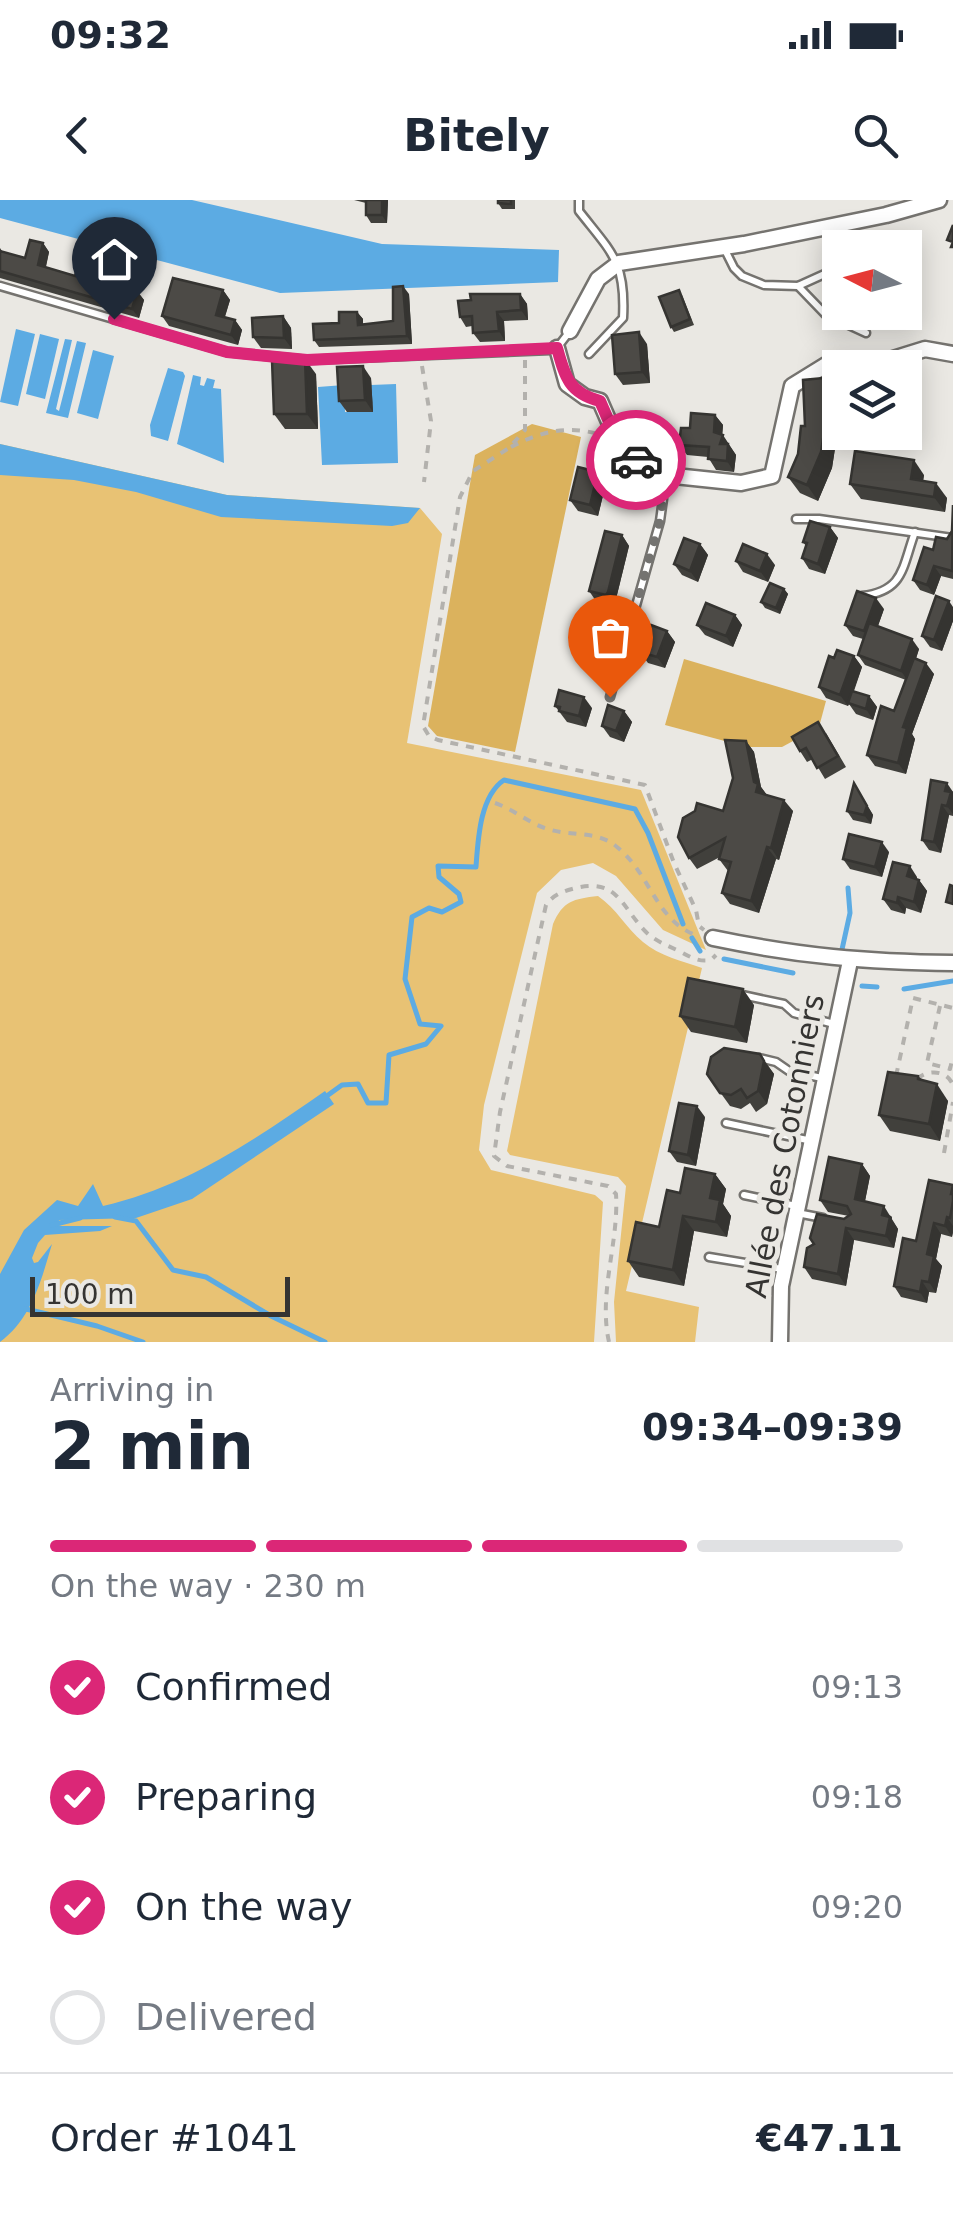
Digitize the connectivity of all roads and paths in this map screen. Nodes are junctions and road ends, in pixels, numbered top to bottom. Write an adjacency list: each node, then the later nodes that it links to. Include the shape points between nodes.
1 (579, 200): 4 (lane)
2 (927, 201): 3 (street)
3 (724, 248): 4 (street); 7 (lane, via 742,276)
4 (620, 263): 8 (street, via 598,279); 12 (lane, via 624,318)
5 (822, 275): 7 (lane)
6 (0, 286): 14 (lane, via 227,352 307,360)
7 (798, 286): 9 (lane, via 825,314)
8 (570, 331): 10 (lane)
9 (866, 334)
10 (557, 348): 11 (lane); 15 (street, via 567,384 600,401)
11 (525, 350): 14 (lane); 16 (path, via 526,430)
12 (590, 354)
13 (953, 354): 17 (street, via 925,350 880,364 826,365 792,386 772,476 741,483)
14 (420, 356): 18 (path, via 432,420)
15 (617, 440): 16 (path, via 571,429); 17 (street)
16 (509, 448): 25 (path, via 465,482 424,726 438,740 646,786 699,926)
17 (656, 474): 23 (lane, via 660,521)
18 (424, 482)
19 (796, 519): 20 (lane)
20 (915, 532): 21 (lane); 22 (lane, via 895,586)
21 (953, 538)
22 (855, 597)
23 (610, 697)
24 (495, 803): 25 (path, via 552,830 614,844 672,922)
25 (713, 938): 26 (street); 48 (path, via 717,953 711,960 691,958 656,941 614,894 594,884 560,894 546,906 494,1156 507,1166 608,1186 616,1194)
26 (850, 961): 27 (street); 31 (street, Allée des Cotonniers)
27 (953, 963)
28 (731, 992): 31 (lane)
29 (941, 1004): 30 (path); 33 (path, via 927,1064 950,1069); 35 (path, via 912,998)
30 (953, 1008)
31 (837, 1024): 34 (street, Allée des Cotonniers)
32 (744, 1056): 34 (lane)
33 (953, 1056)
34 (826, 1078): 41 (street, Allée des Cotonniers)
35 (894, 1082)
36 (914, 1086): 37 (path, via 929,1072 942,1073)
37 (953, 1086)
38 (953, 1105): 40 (path)
39 (726, 1123): 41 (lane)
40 (950, 1139): 42 (path)
41 (812, 1142): 44 (street, Allée des Cotonniers)
42 (944, 1153)
43 (744, 1195): 44 (lane)
44 (797, 1210): 45 (lane); 47 (street, Allée des Cotonniers)
45 (834, 1220)
46 (709, 1257): 47 (lane)
47 (785, 1269): 49 (street, Allée des Cotonniers)
48 (608, 1342)
49 (780, 1342)

